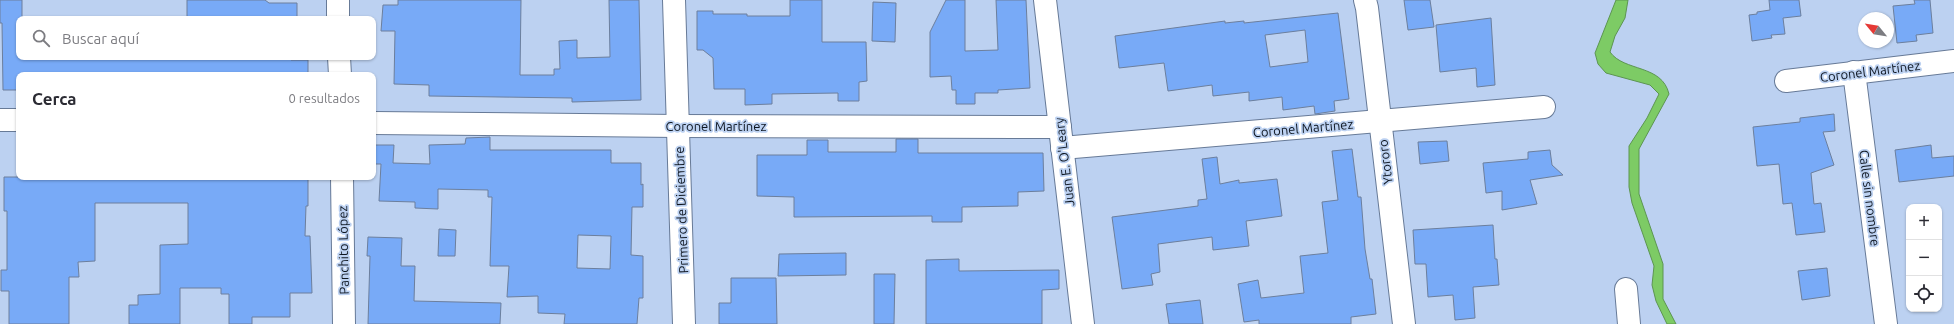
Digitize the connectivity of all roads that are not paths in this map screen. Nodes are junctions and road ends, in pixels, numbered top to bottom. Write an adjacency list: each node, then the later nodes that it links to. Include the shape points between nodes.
1 (338, 0): 5 (street)
2 (674, 0): 16 (street, Primero de Diciembre)
3 (1045, 0): 17 (street, Juan E. O'Leary)
4 (1365, 0): 14 (street, Ytororo)
5 (338, 16)
6 (339, 60): 8 (street)
7 (1954, 61): 9 (street, Coronel Martínez)
8 (340, 72)
9 (1854, 72): 10 (street, Coronel Martínez); 25 (street, Calle sin nombre)
10 (1786, 81)
11 (1544, 107): 14 (street, Coronel Martínez)
12 (0, 120): 13 (street)
13 (16, 120)
14 (1380, 122): 17 (street, Coronel Martínez); 23 (street, Ytororo)
15 (376, 123): 16 (street, Coronel Martínez)
16 (678, 126): 17 (street, Coronel Martínez); 21 (street, Primero de Diciembre)
17 (1061, 138): 22 (street, Juan E. O'Leary)
18 (342, 180): 20 (street, Panchito López)
19 (1626, 289): 24 (street)
20 (344, 324)
21 (684, 324)
22 (1083, 324)
23 (1404, 324)
24 (1630, 324)
25 (1886, 324)

